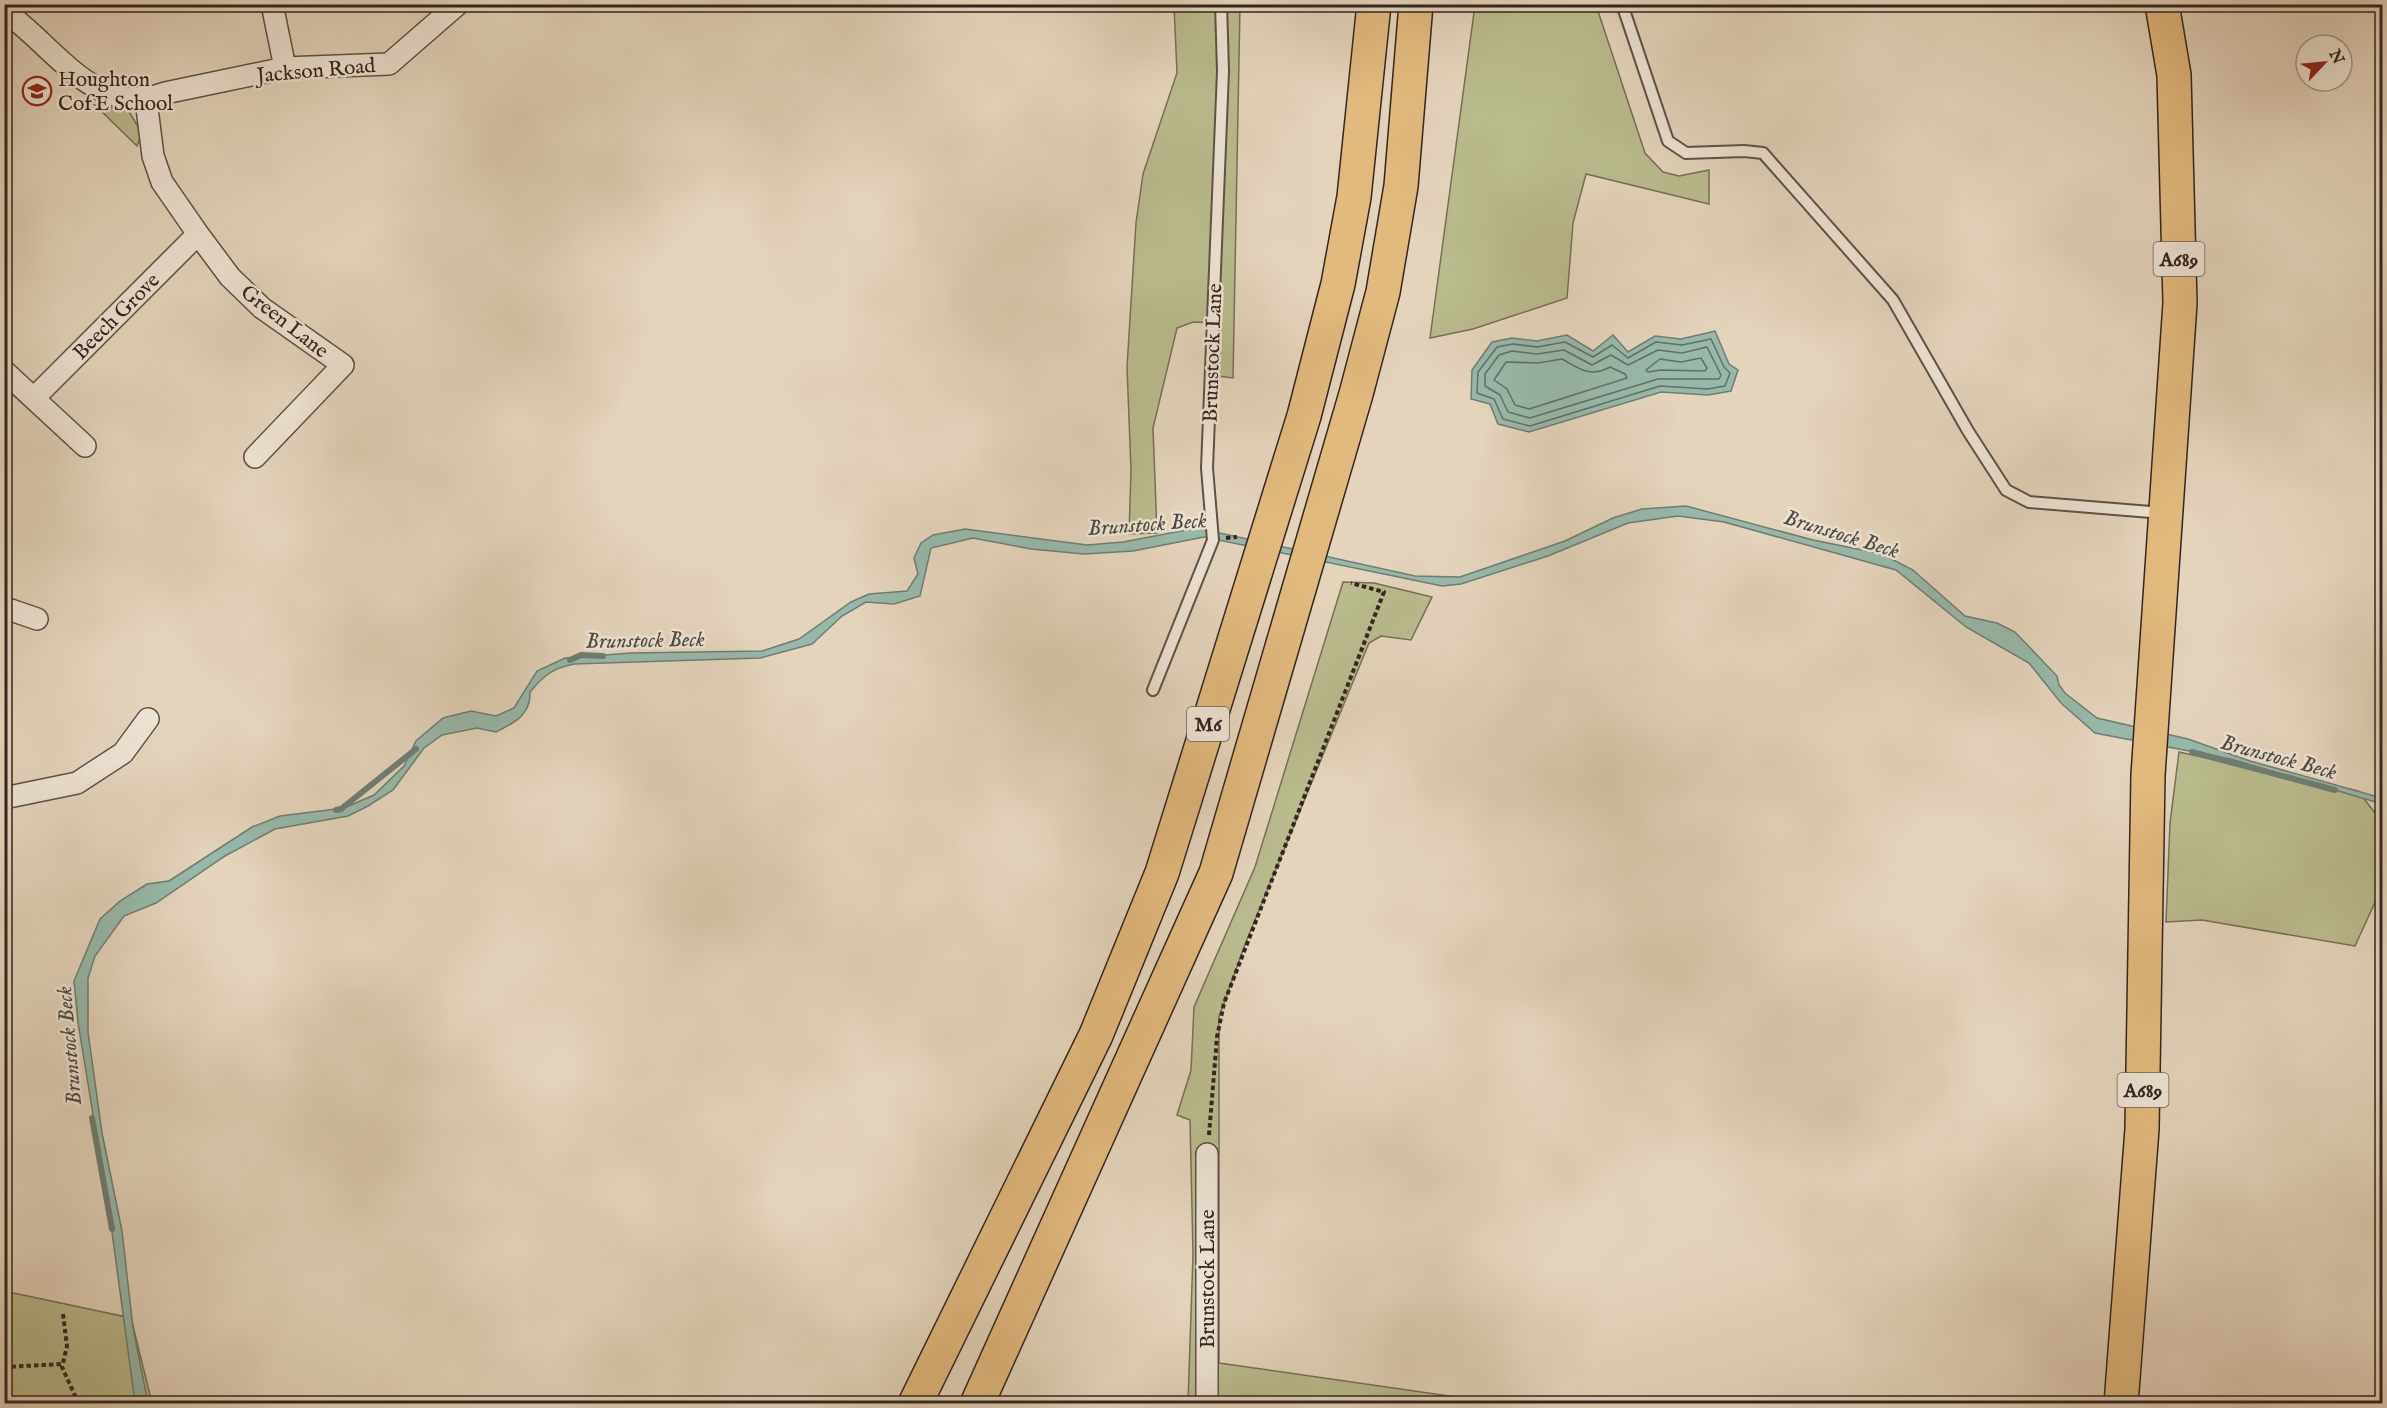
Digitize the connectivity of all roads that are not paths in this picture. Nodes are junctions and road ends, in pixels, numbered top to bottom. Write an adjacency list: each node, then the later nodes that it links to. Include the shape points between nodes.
1 (272, 4): 9 (street)
2 (458, 4): 9 (street, Jackson Road, via 389,64)
3 (1221, 4): 19 (lane, Brunstock Lane, via 1223,71 1207,468 1213,540)
4 (1374, 4): 23 (highway, M6, via 1354,198 1338,284 1304,416 1162,873 1096,1035)
5 (1416, 4): 24 (highway, M6, via 1401,186 1383,292 1216,873)
6 (1622, 4): 16 (lane, via 1668,141 1686,153 1763,153 1893,300 2006,490 2029,502)
7 (2162, 4): 16 (highway, A689, via 2174,75 2180,303)
8 (4, 11): 10 (street, Jackson Road, via 87,83 106,94)
9 (285, 68): 10 (street, Jackson Road)
10 (146, 100): 11 (street, Green Lane, via 153,156 162,182)
11 (198, 234): 13 (street, Beech Grove); 15 (street, Green Lane, via 230,277 262,308 343,365)
12 (4, 370): 13 (street)
13 (34, 398): 14 (street)
14 (86, 446)
15 (255, 457)
16 (2166, 514): 26 (highway, A689, via 2148,775 2142,1129)
17 (4, 612): 18 (street, via 11,610)
18 (37, 619)
19 (1154, 690)
20 (147, 719): 21 (street, via 123,753 77,783)
21 (4, 798)
22 (1207, 1154): 25 (street, Brunstock Lane)
23 (915, 1404)
24 (977, 1404)
25 (1207, 1404)
26 (2121, 1404)

